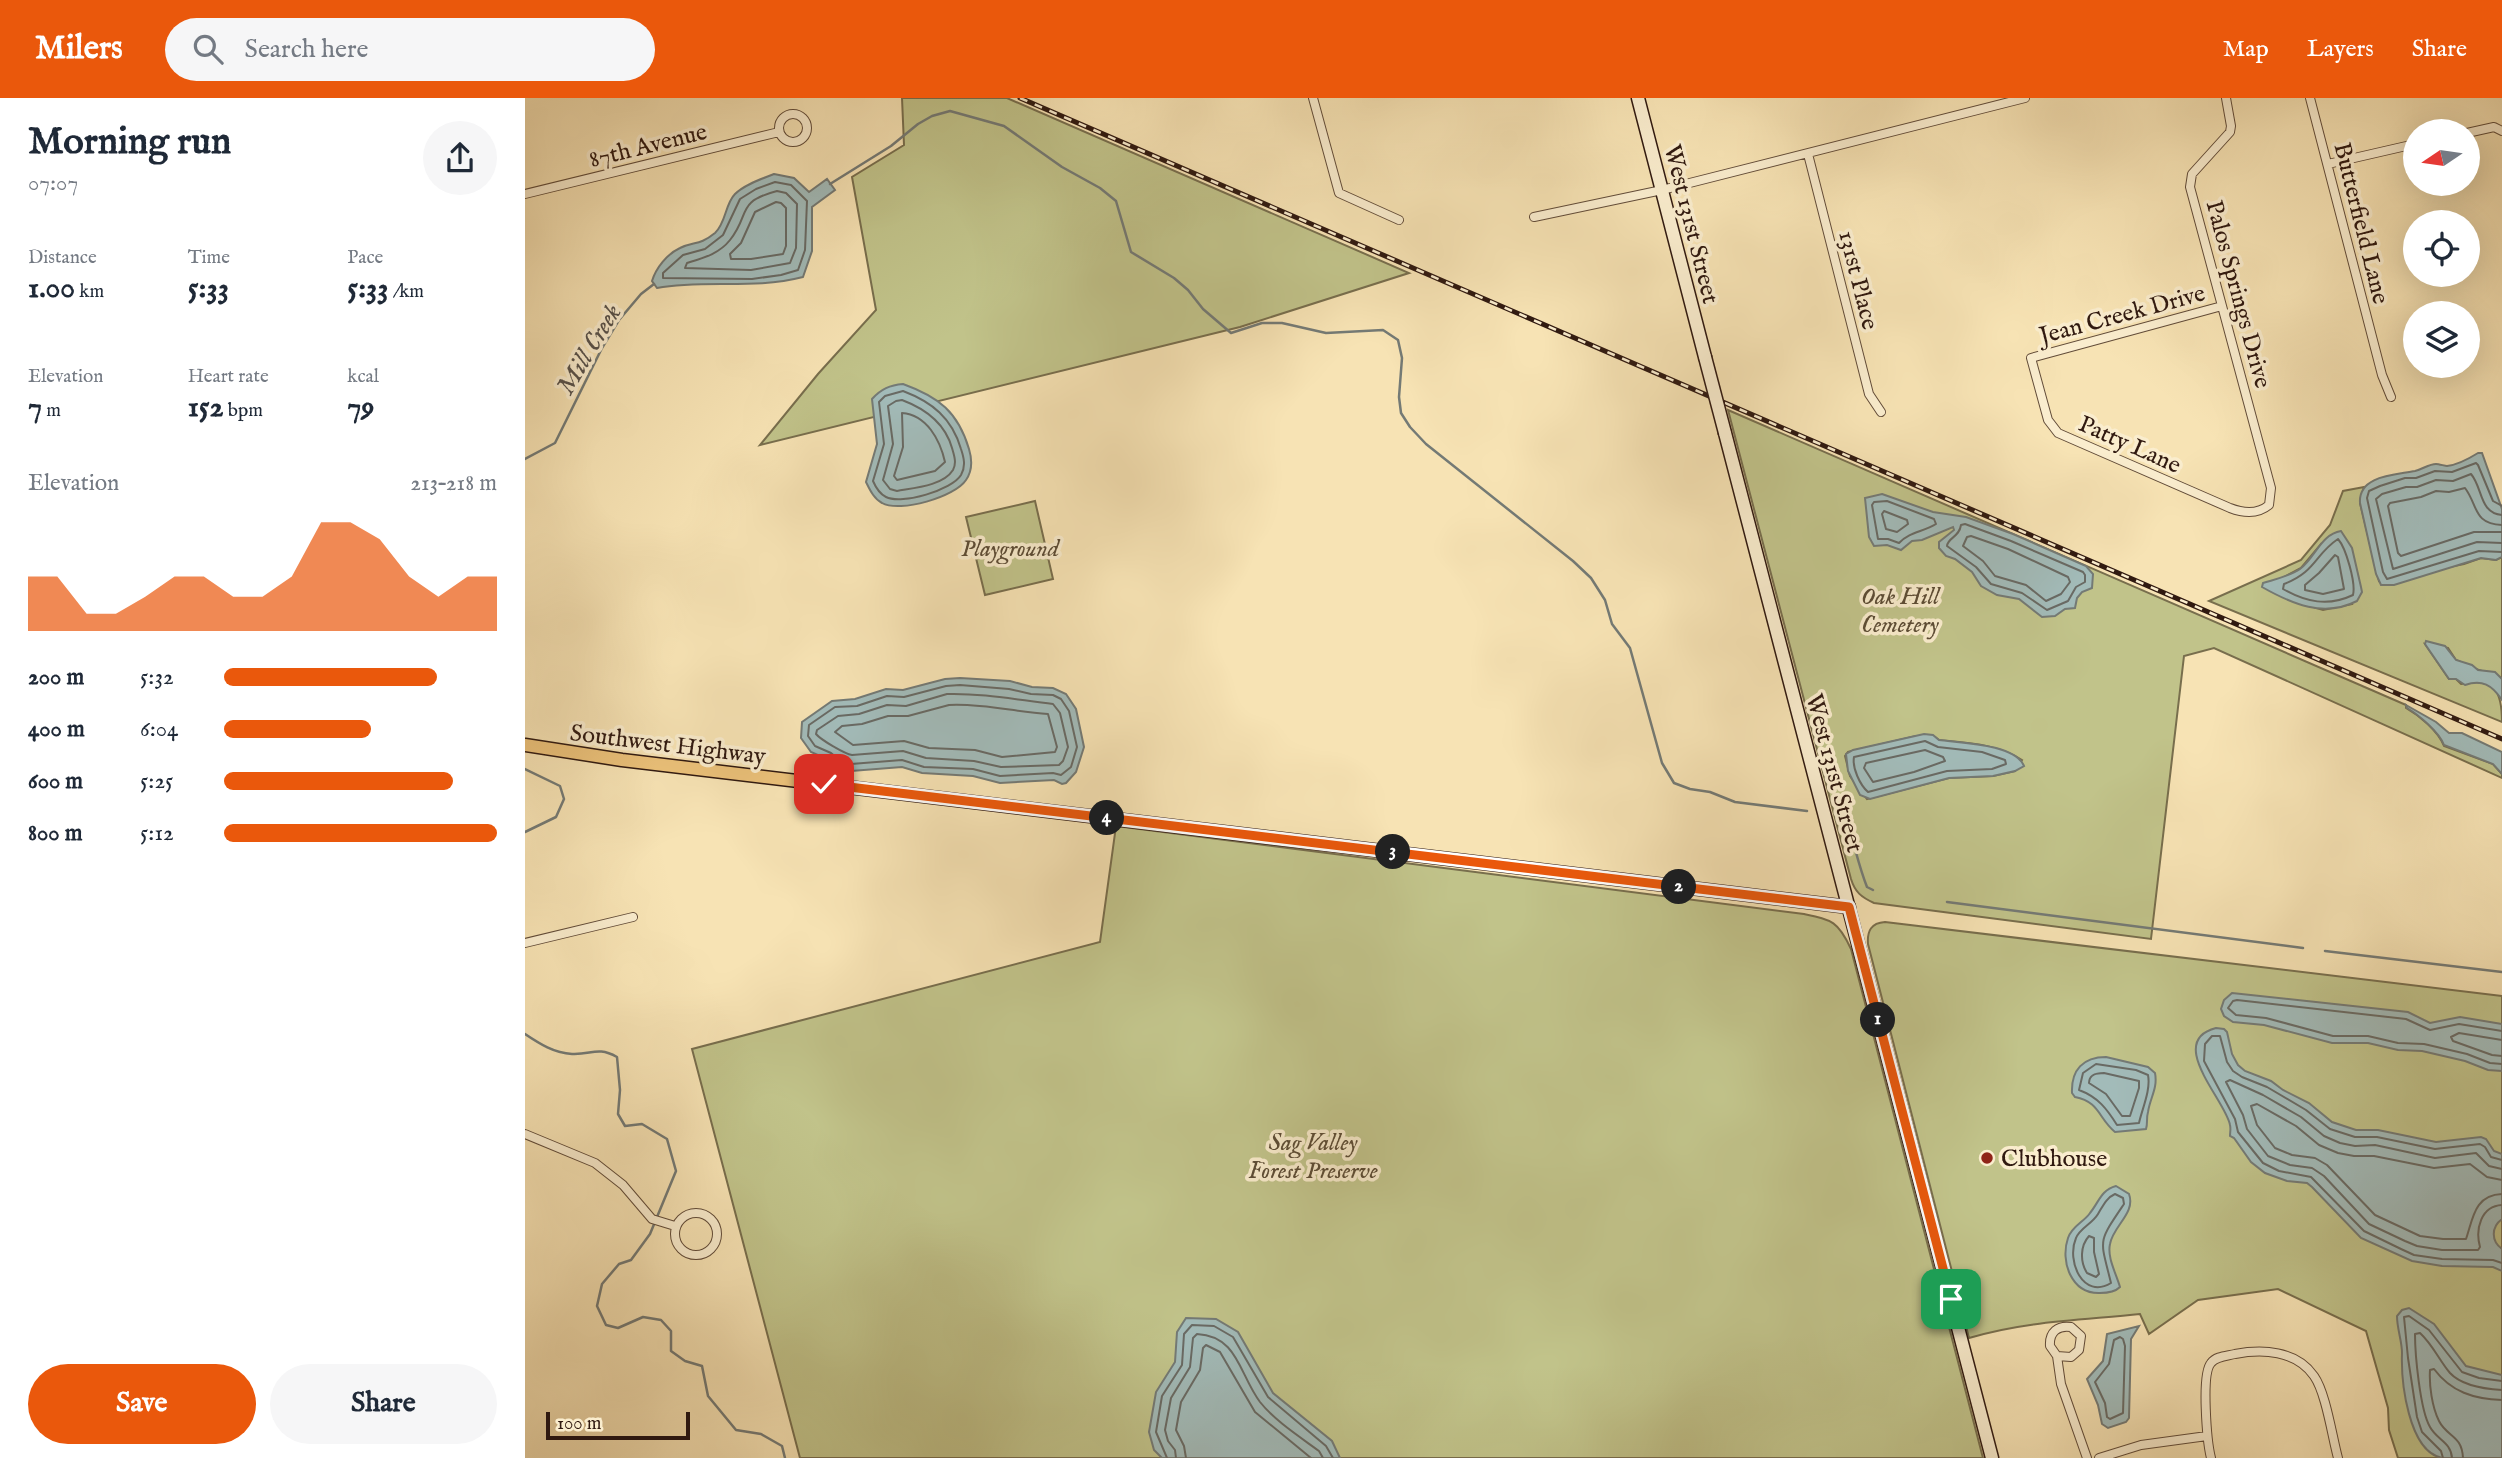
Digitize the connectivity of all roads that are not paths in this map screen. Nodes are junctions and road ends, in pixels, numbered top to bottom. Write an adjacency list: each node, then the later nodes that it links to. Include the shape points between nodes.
1 (1313, 98): 15 (street, via 1339,193)
2 (1638, 98): 12 (street, West 131st Street)
3 (2025, 98): 10 (street)
4 (2226, 98): 16 (street, Palos Springs Drive, via 2230,132 2190,181)
5 (2310, 98): 11 (street, Butterfield Lane)
6 (2480, 130): 7 (street)
7 (2502, 131)
8 (779, 132): 13 (street, 87th Avenue)
9 (2403, 147): 11 (street)
10 (1808, 154): 12 (street); 19 (street, 131st Place, via 1869,394)
11 (2327, 164): 18 (street, Butterfield Lane)
12 (1662, 190): 14 (street); 22 (street, West 131st Street, bridge)
13 (525, 194)
14 (1534, 217)
15 (1399, 220)
16 (2222, 306): 17 (street, Jean Creek Drive); 20 (street, Palos Springs Drive, via 2271,488 2271,501)
17 (2031, 358): 20 (street, Patty Lane, via 2049,420 2059,433 2239,512)
18 (2391, 397)
19 (1881, 412)
20 (2263, 510)
21 (525, 745): 22 (main road, Southwest Highway)
22 (1849, 907): 29 (street, West 131st Street)
23 (633, 917): 24 (street)
24 (525, 943)
25 (525, 1134): 26 (street, via 595,1163 623,1185 652,1219)
26 (675, 1226): 26 (street, via 675,1240 684,1252 699,1255 715,1244 716,1227 702,1213 687,1214)
27 (2057, 1356): 27 (street, via 2071,1357 2079,1350 2081,1336 2071,1327 2052,1332 2050,1346); 30 (street, via 2061,1384)
28 (2207, 1436): 31 (street, via 2141,1445); 32 (street); 33 (street, via 2208,1368 2216,1358 2266,1350 2309,1370 2320,1391)
29 (1992, 1458)
30 (2087, 1458)
31 (2099, 1458)
32 (2211, 1458)
33 (2338, 1458)

